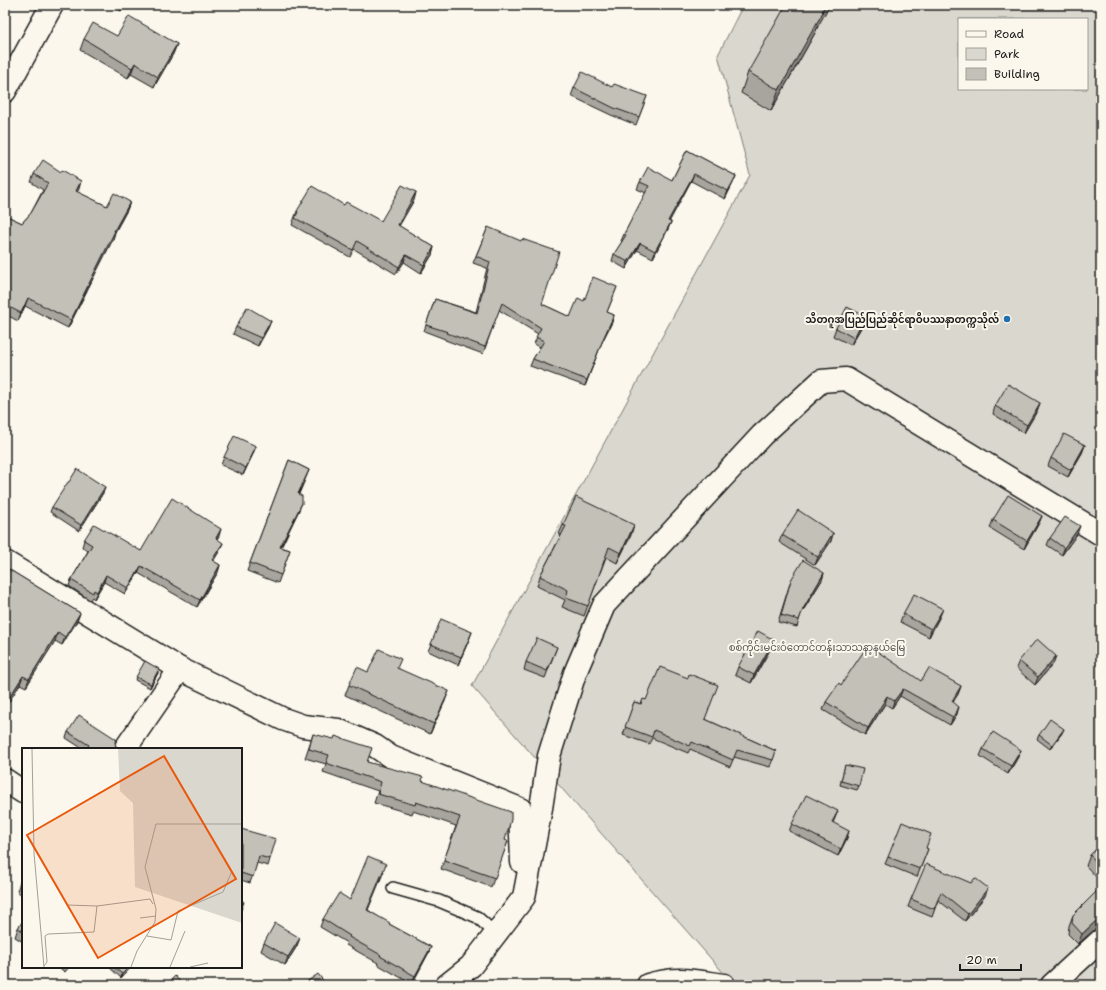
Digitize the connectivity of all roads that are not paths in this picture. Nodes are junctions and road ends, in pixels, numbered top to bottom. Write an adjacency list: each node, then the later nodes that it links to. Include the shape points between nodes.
1 (52, 5): 2 (street)
2 (5, 91)
3 (1101, 534): 10 (street, via 846,379 821,381 762,435 604,605 575,673 549,756)
4 (5, 562): 5 (street)
5 (180, 670): 6 (street); 10 (street, via 283,719 302,726 338,730 375,746 391,757 520,809)
6 (126, 748)
7 (5, 780): 8 (street)
8 (22, 791)
9 (393, 888): 11 (lane, via 439,901 477,916)
10 (524, 897): 11 (street)
11 (496, 934): 13 (street, via 471,966)
12 (1101, 940): 16 (street)
13 (447, 985)
14 (648, 985): 15 (street, via 682,979)
15 (724, 985)
16 (1052, 985)

